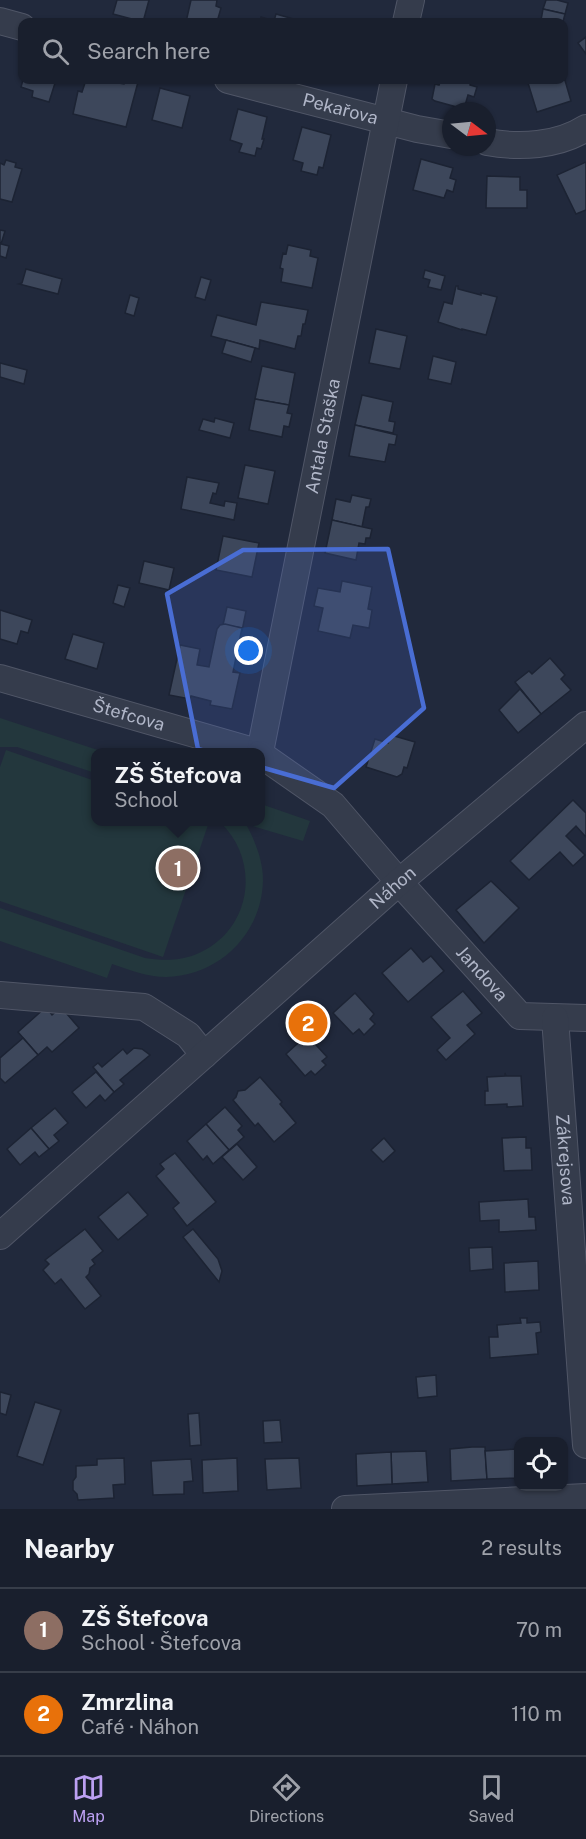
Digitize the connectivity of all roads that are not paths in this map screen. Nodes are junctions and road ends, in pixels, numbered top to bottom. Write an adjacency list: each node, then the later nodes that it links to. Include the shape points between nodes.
1 (411, 0): 2 (street)
2 (407, 18)
3 (0, 21): 4 (street)
4 (18, 26)
5 (244, 84): 7 (street, Pekařova)
6 (393, 84): 7 (street, Antala Staška)
7 (385, 120): 9 (street, Pekařova); 14 (street, Antala Staška)
8 (586, 128): 10 (street, via 548,143)
9 (442, 133)
10 (496, 144)
11 (0, 678): 13 (street, Štefcova)
12 (586, 725): 16 (street, Náhon)
13 (242, 748)
14 (260, 748)
15 (265, 757): 16 (street, Štefcova, via 333,805)
16 (399, 882): 18 (street, Jandova, via 520,1016); 20 (street, Náhon)
17 (0, 995): 20 (street, via 144,1007 188,1035)
18 (555, 1018): 19 (street, Jandova); 22 (street, Zákrejsova)
19 (586, 1018)
20 (204, 1055): 21 (street, Náhon)
21 (0, 1236)
22 (586, 1445)
23 (586, 1497): 24 (street)
24 (345, 1509)

